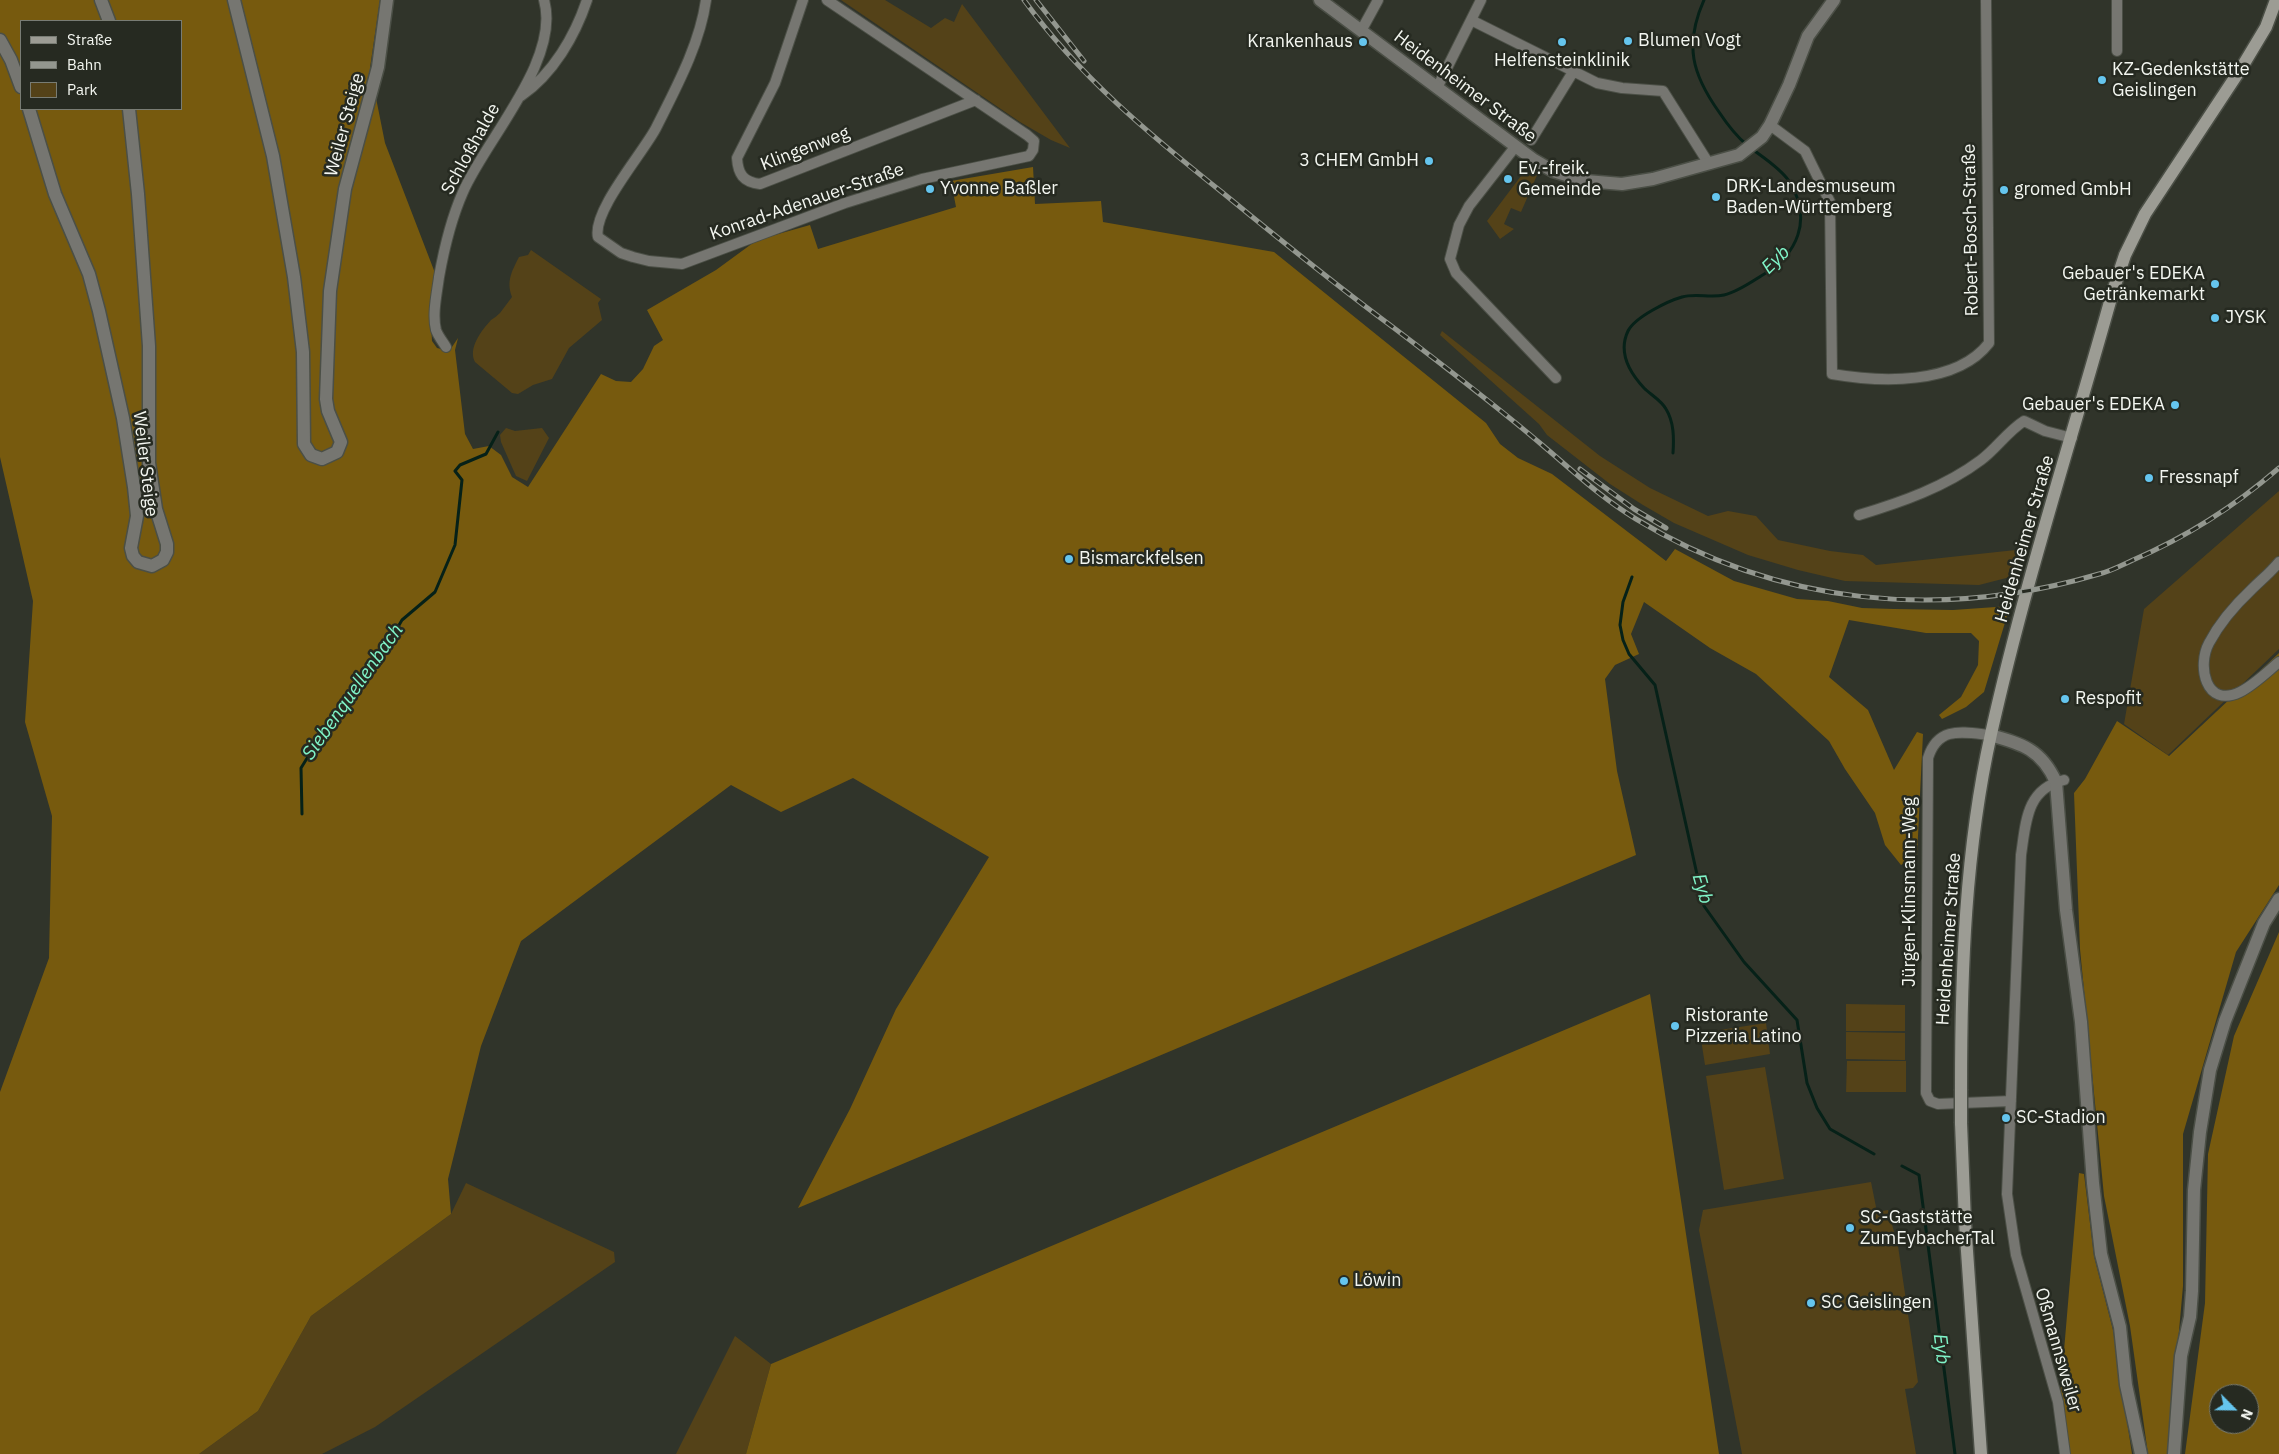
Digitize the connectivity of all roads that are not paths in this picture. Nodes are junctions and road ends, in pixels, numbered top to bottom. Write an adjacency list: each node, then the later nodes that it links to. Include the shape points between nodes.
1 (101, 0): 17 (street)
2 (234, 0): 3 (street, Weiler Steige, via 272,156 292,268 304,352 304,441 309,454 322,459 337,452 341,442 328,411 325,394 336,247 351,164 378,67)
3 (387, 0)
4 (544, 0): 26 (street, Schloßhalde, via 547,10 542,50)
5 (587, 0): 26 (street, via 565,48 546,75)
6 (706, 0): 27 (street, Konrad-Adenauer-Straße, via 699,31 684,70 659,122 605,207 596,228 598,237 620,252 649,261 682,264 845,203 922,179 1030,156 1034,141)
7 (803, 0): 27 (street, Klingenweg, via 775,83 737,158 738,171 745,180 760,184)
8 (826, 0): 27 (street, Konrad-Adenauer-Straße)
9 (1320, 0): 20 (street, Heidenheimer Straße)
10 (1378, 0): 20 (street)
11 (1481, 0): 18 (street)
12 (1834, 0): 30 (street, Heidenheimer Straße, via 1808,36)
13 (1986, 0): 30 (street, Robert-Bosch-Straße, via 1989,343 1983,351 1960,366 1910,380 1832,374 1830,202 1805,151)
14 (2117, 0): 22 (street)
15 (2267, 0): 19 (main road)
16 (2276, 0): 19 (main road, Heidenheimer Straße)
17 (110, 20)
18 (1471, 20): 23 (street); 25 (street)
19 (2266, 27): 36 (main road, Heidenheimer Straße, via 2135,232 2113,291)
20 (1361, 31): 25 (street, Heidenheimer Straße)
21 (0, 40): 24 (street)
22 (2117, 51)
23 (1573, 72): 31 (street); 33 (street, via 1597,83 1663,90)
24 (20, 84)
25 (1437, 88): 32 (street, Heidenheimer Straße)
26 (520, 97): 34 (street, Schloßhalde, via 471,176 453,220 436,294 436,331)
27 (976, 100)
28 (28, 110): 29 (street, Weiler Steige, via 55,194 91,280 106,338 136,502 132,554 140,564 152,566 163,560 167,547 156,509 149,463 149,346)
29 (129, 110)
30 (1770, 125): 33 (street, Heidenheimer Straße, via 1762,138 1739,155)
31 (1531, 140)
32 (1515, 147): 33 (street, Heidenheimer Straße, via 1553,171 1604,184 1652,179); 35 (street, via 1470,206 1459,226 1450,259 1456,273)
33 (1709, 164)
34 (446, 347)
35 (1556, 378)
36 (2072, 438): 37 (street, Heidenheimer Straße, via 2024,421 1966,471 1916,496); 40 (main road, Heidenheimer Straße)
37 (1859, 515)
38 (2279, 562): 39 (street, via 2215,632 2208,645 2205,679 2220,695 2239,693)
39 (2279, 662)
40 (1990, 735): 41 (street, via 2031,748); 43 (street, Jürgen-Klinsmann-Weg, via 1943,735 1932,745 1928,758 1926,1093 1930,1101 1949,1104); 44 (main road, Heidenheimer Straße, bridge, via 1964,918 1961,998 1965,1222)
41 (2060, 781): 43 (street, via 2042,789 2033,800 2026,821 2021,855); 46 (street, via 2066,910 2081,1022 2092,1183 2101,1254 2120,1327 2126,1385)
42 (2279, 899): 47 (street, via 2264,923 2225,1021 2210,1070 2194,1190 2192,1291 2181,1356)
43 (2011, 1100): 45 (street, Oßmannsweiler, via 2007,1194 2016,1255 2058,1402)
44 (1981, 1454)
45 (2065, 1454)
46 (2141, 1454)
47 (2174, 1454)

